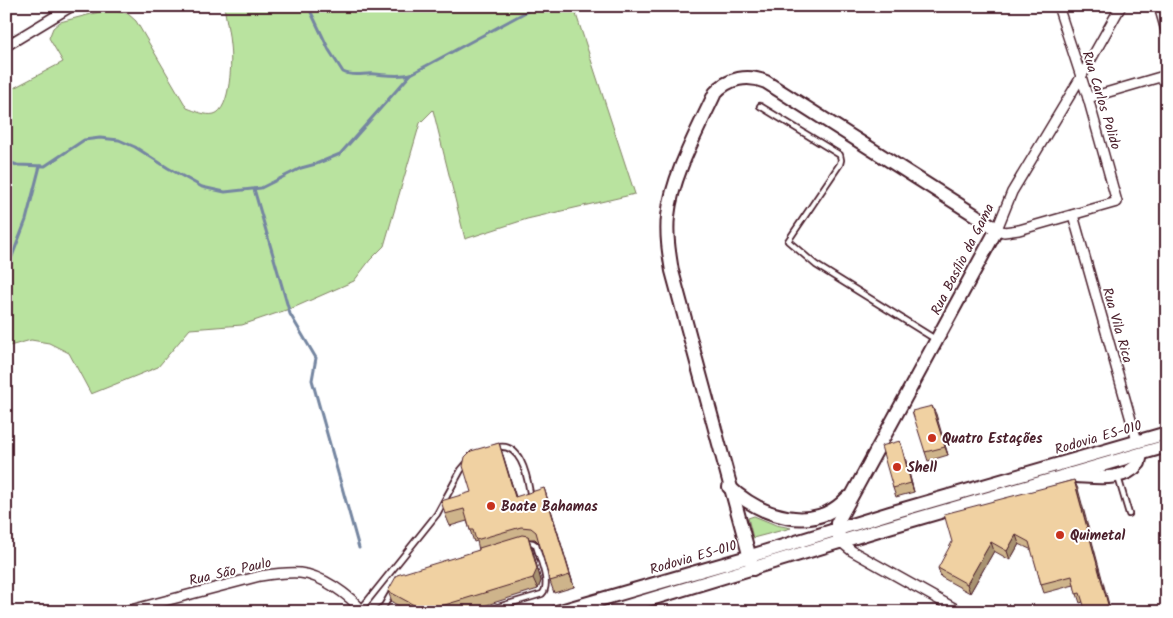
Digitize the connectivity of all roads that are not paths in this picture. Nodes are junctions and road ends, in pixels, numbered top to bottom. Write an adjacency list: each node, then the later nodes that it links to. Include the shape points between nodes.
1 (72, 6): 6 (street)
2 (1058, 6): 8 (street, Rua Carlos Polido)
3 (1121, 6): 8 (street, Rua Basílio da Gama)
4 (1159, 6): 5 (street)
5 (1166, 28)
6 (6, 46)
7 (1167, 74): 9 (street)
8 (1081, 77): 9 (street, Rua Carlos Polido); 12 (street, Rua Basílio da Gama, via 1012,192)
9 (1088, 98): 11 (street, Rua Carlos Polido, via 1117,202)
10 (760, 106): 13 (lane, via 840,156 841,160 788,241 816,264)
11 (1073, 215): 12 (street, via 1019,230 1004,232); 16 (street, Rua Vila Rica)
12 (997, 229): 13 (main road, Rua Basílio da Gama); 21 (main road, via 766,82 742,78 720,87 676,182 670,201 667,233 672,271)
13 (936, 340): 22 (main road, Rua Basílio da Gama)
14 (1167, 433): 16 (main road, Rodovia ES-010)
15 (1167, 446): 16 (main road, Rodovia ES-010)
16 (1139, 448): 19 (main road, Rodovia ES-010); 20 (main road, via 1141,459 1137,466); 25 (main road, Rodovia ES-010)
17 (491, 449): 23 (lane, via 509,448 519,457)
18 (474, 458): 30 (lane, via 461,470 425,531)
19 (1065, 475): 20 (main road); 26 (main road, Rodovia ES-010)
20 (1118, 476): 24 (lane)
21 (729, 487): 22 (main road, via 752,505 771,514 793,518 831,511); 28 (main road)
22 (854, 492): 25 (main road, Rua Basílio da Gama, via 837,523)
23 (530, 493)
24 (1129, 514)
25 (837, 529): 26 (main road); 28 (main road, Rodovia ES-010)
26 (841, 542): 28 (main road, Rodovia ES-010); 36 (street)
27 (517, 545): 33 (lane, via 530,542 536,545 547,583 545,591)
28 (751, 563): 34 (main road, Rodovia ES-010); 35 (main road, Rodovia ES-010)
29 (396, 586): 32 (lane, via 384,606)
30 (362, 611): 31 (street, Rua São Paulo, via 344,592 317,578 301,573 283,573 260,576)
31 (123, 612)
32 (376, 612)
33 (481, 612)
34 (557, 612)
35 (608, 612)
36 (961, 612)

